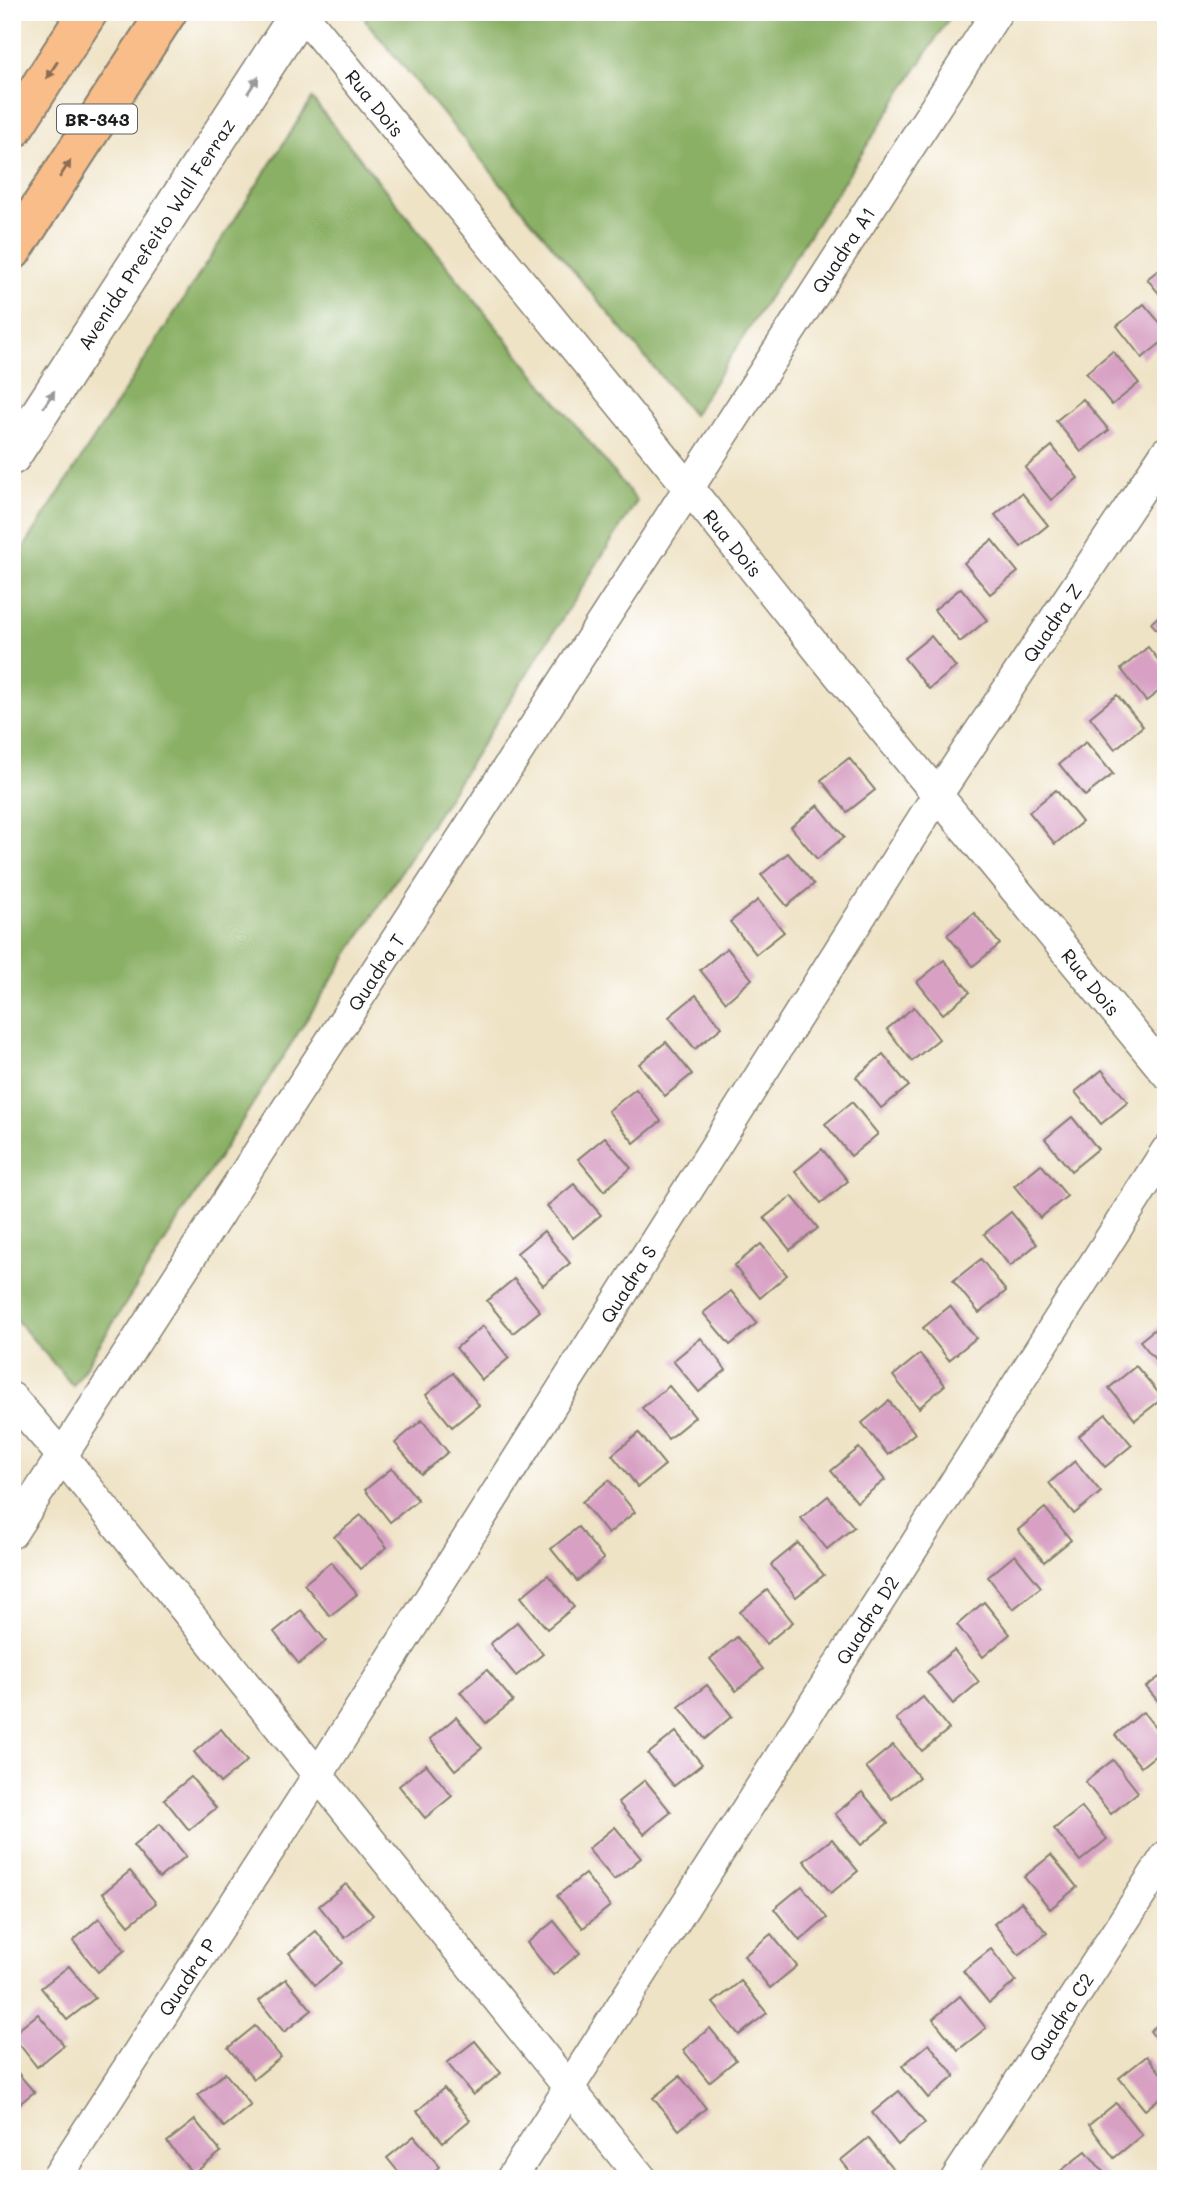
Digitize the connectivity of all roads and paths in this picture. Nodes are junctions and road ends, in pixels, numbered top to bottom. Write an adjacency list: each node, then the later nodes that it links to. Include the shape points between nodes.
1 (88, 12): 5 (highway, BR-343, one-way to 5)
2 (167, 12): 6 (highway, BR-343, one-way to 2)
3 (301, 12): 8 (street, Avenida Prefeito Wall Ferraz, one-way to 3); 9 (street, Rua Dois)
4 (997, 12): 9 (street, Quadra A1)
5 (12, 130)
6 (18, 245)
7 (1166, 452): 10 (street, Quadra Z)
8 (12, 456)
9 (690, 488): 10 (street, Rua Dois); 14 (street, Quadra T)
10 (938, 794): 11 (street, Rua Dois); 16 (street, Quadra S)
11 (1166, 1073)
12 (1166, 1151): 18 (street, Quadra D2)
13 (12, 1398): 14 (street)
14 (62, 1456): 15 (street, Quadra T); 16 (street)
15 (12, 1533)
16 (318, 1775): 18 (street); 19 (street, Quadra P)
17 (1166, 1856): 22 (street, Quadra C2)
18 (569, 2089): 20 (street, Quadra D2); 21 (street)
19 (56, 2179)
20 (511, 2179)
21 (642, 2179)
22 (956, 2179)

